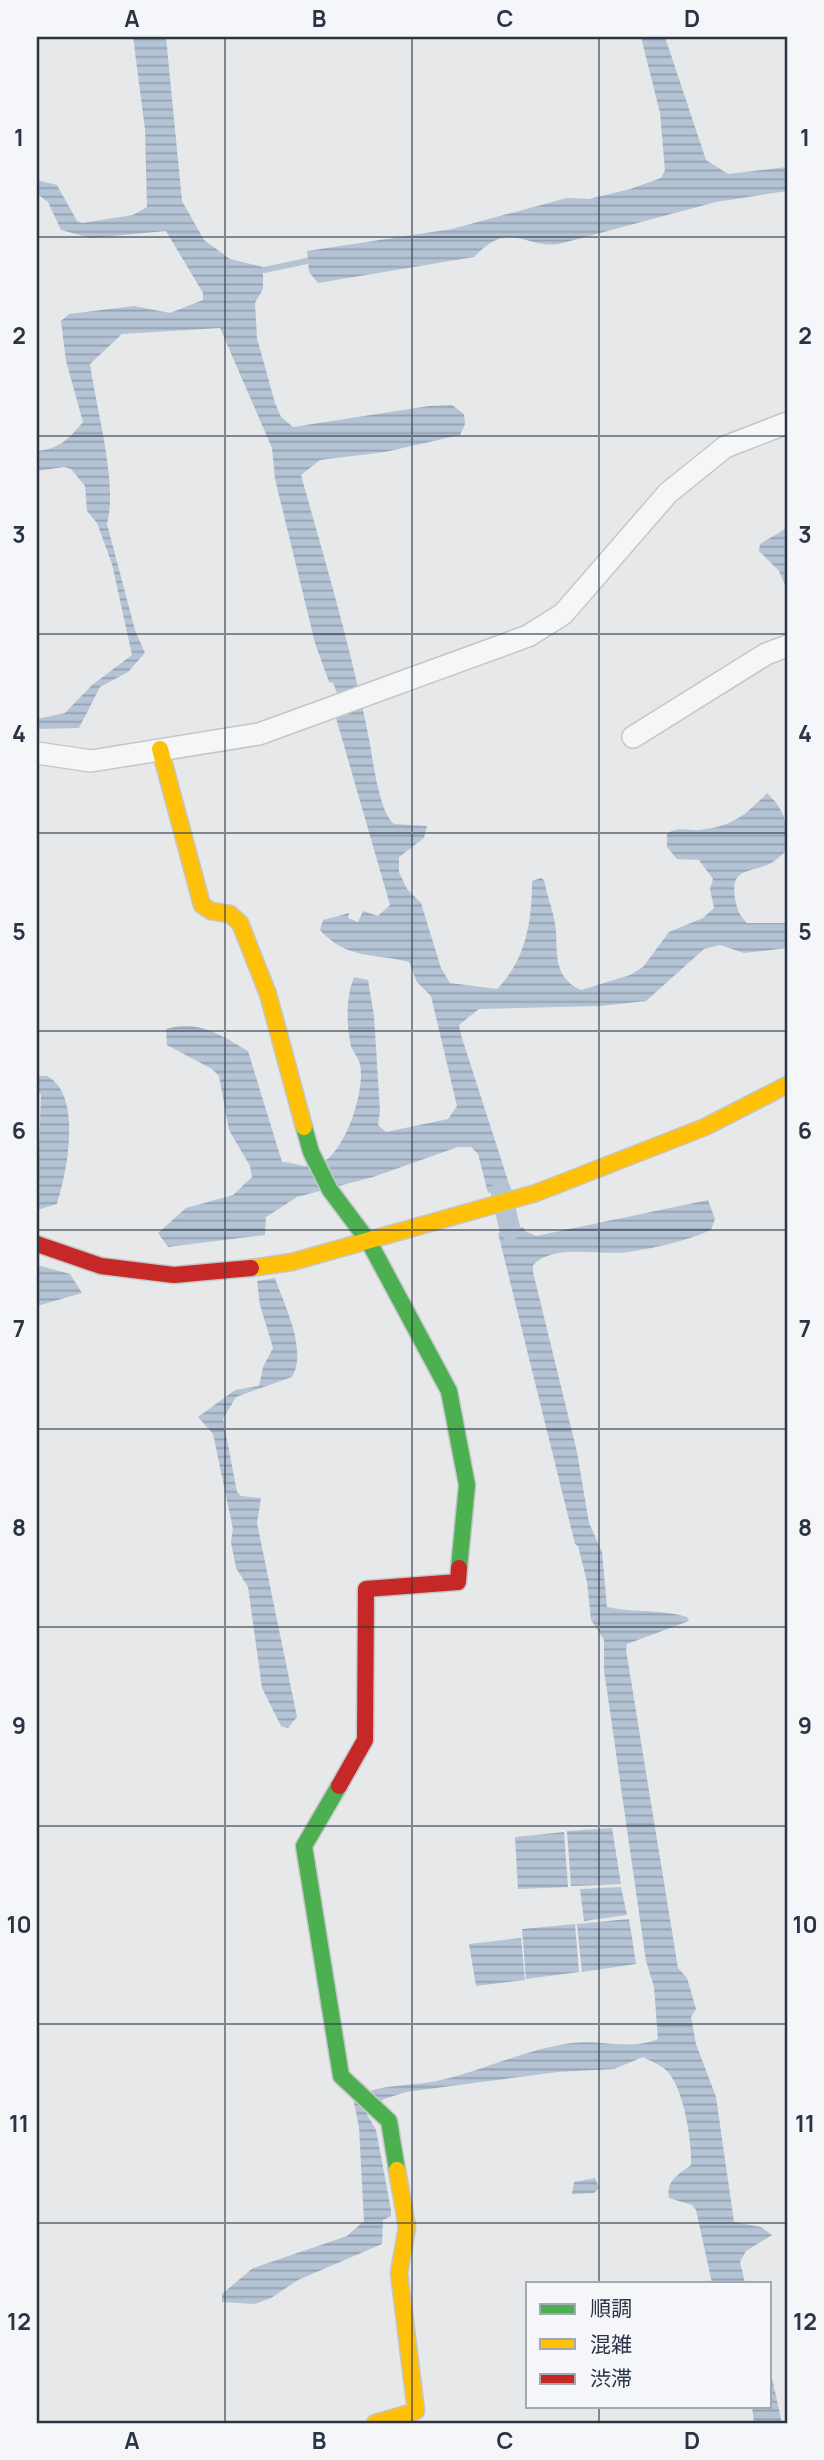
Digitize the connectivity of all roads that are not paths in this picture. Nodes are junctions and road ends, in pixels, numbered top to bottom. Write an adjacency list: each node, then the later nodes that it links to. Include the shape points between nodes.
1 (787, 423): 4 (street, via 725,447 668,493 563,614 528,636 259,734)
2 (787, 646): 3 (street, via 766,654)
3 (633, 737)
4 (160, 749): 5 (street, via 91,761); 7 (street, via 202,905 230,914 240,923 268,994 311,1152 331,1190)
5 (37, 753)
6 (787, 1086): 7 (street, via 705,1127 536,1193)
7 (369, 1242): 8 (street, via 292,1262 174,1275 101,1266); 9 (street, via 449,1391 467,1485 458,1582 366,1589 365,1740 304,1846 341,2076 389,2121 407,2227 399,2273)
8 (37, 1244)
9 (418, 2417): 10 (street)
10 (376, 2423)

